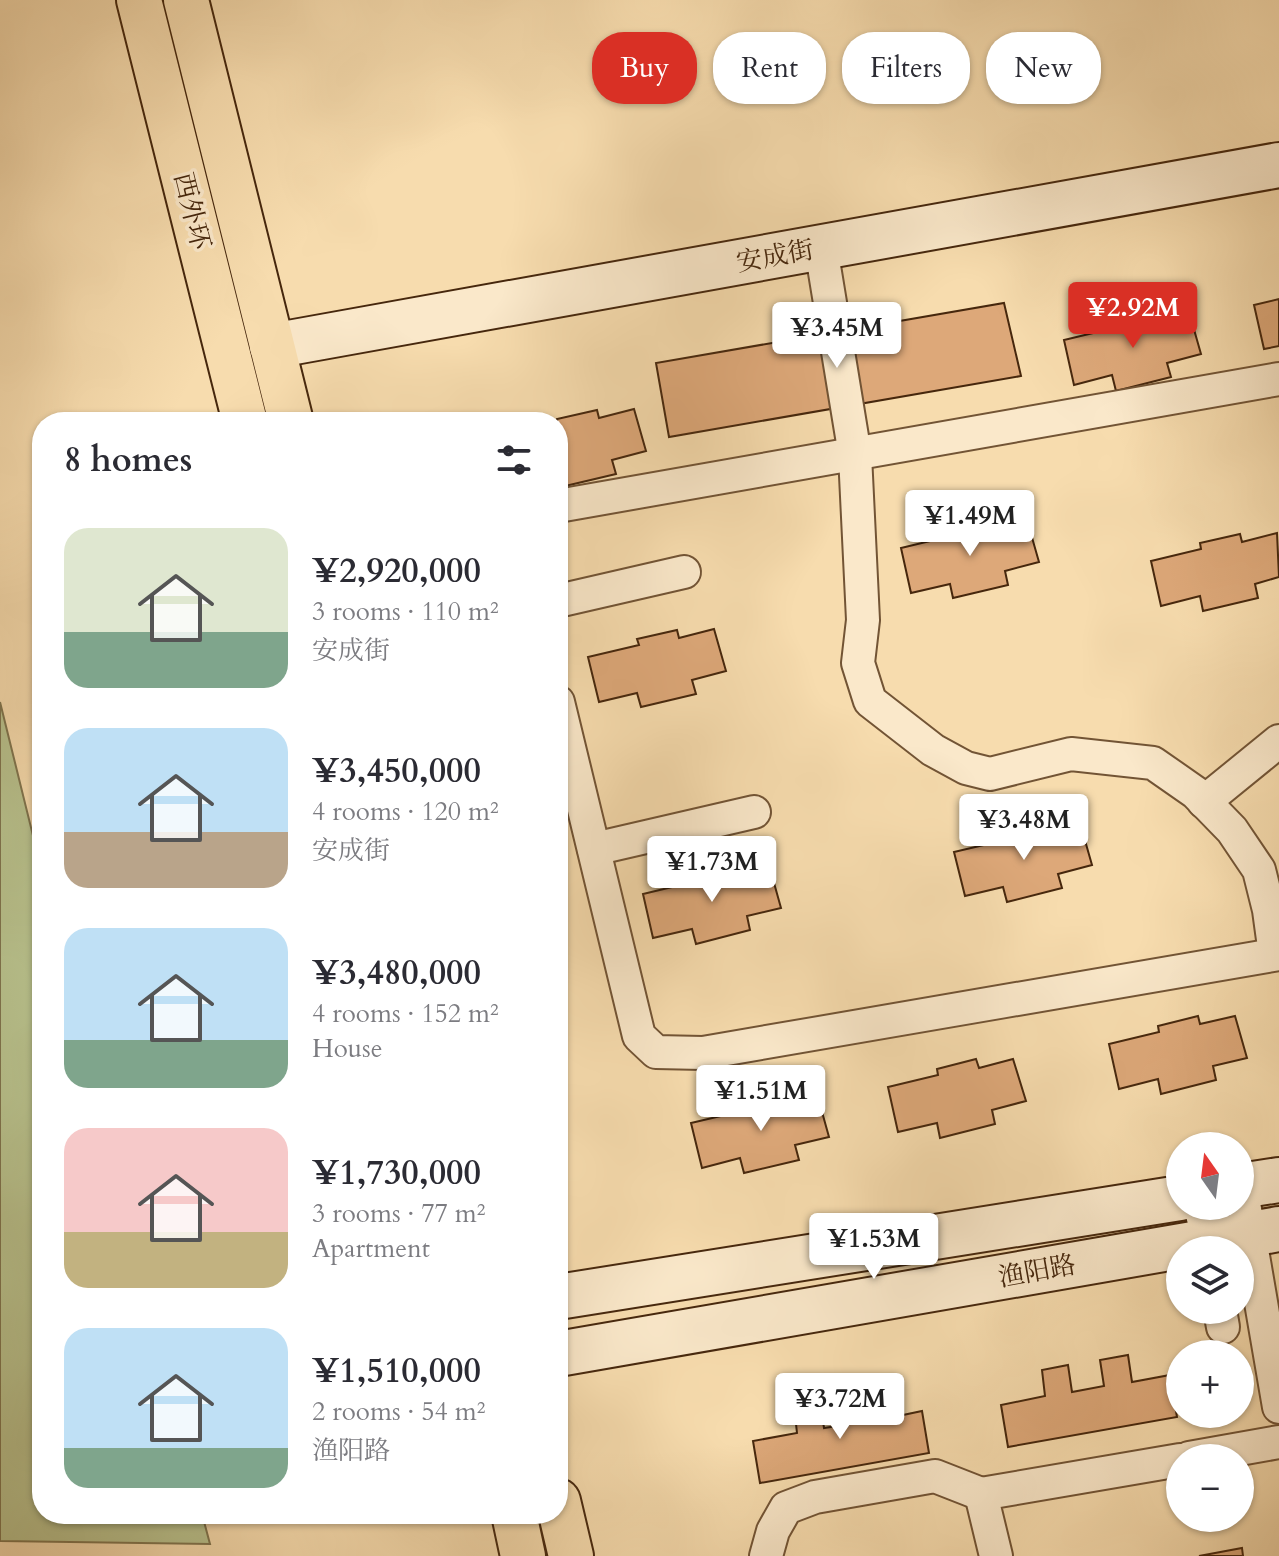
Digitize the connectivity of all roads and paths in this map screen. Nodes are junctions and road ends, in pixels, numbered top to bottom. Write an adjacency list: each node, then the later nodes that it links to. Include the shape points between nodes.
1 (139, 0): 7 (highway, 西外环)
2 (186, 0): 5 (highway, 西外环)
3 (1279, 165): 4 (street, 安成街)
4 (821, 248): 5 (street, 安成街); 9 (street)
5 (272, 346): 8 (highway, 西外环)
6 (1279, 379): 9 (street)
7 (242, 412)
8 (288, 412)
9 (855, 455): 10 (street); 15 (street, via 863,620 858,663 870,701 933,750 966,768 990,774 1071,754 1125,758 1153,763)
10 (568, 504)
11 (684, 572): 12 (street)
12 (568, 599)
13 (1279, 741): 15 (street)
14 (568, 743): 17 (street)
15 (1204, 802): 18 (street, via 1232,830 1259,870)
16 (754, 812): 17 (street)
17 (594, 849): 18 (street, via 639,1036 656,1052 703,1053)
18 (1277, 954)
19 (1166, 1200): 21 (street, 渔阳路)
20 (1229, 1232): 22 (street, 渔阳路); 23 (street)
21 (568, 1295)
22 (568, 1352)
23 (1279, 1407)
24 (1279, 1442): 25 (street)
25 (1254, 1446)
26 (1166, 1462): 27 (street)
27 (981, 1494): 32 (street, via 935,1476 815,1497 786,1508); 33 (street)
28 (516, 1524): 30 (highway)
29 (563, 1524): 31 (highway)
30 (523, 1556)
31 (571, 1556)
32 (766, 1556)
33 (996, 1556)

